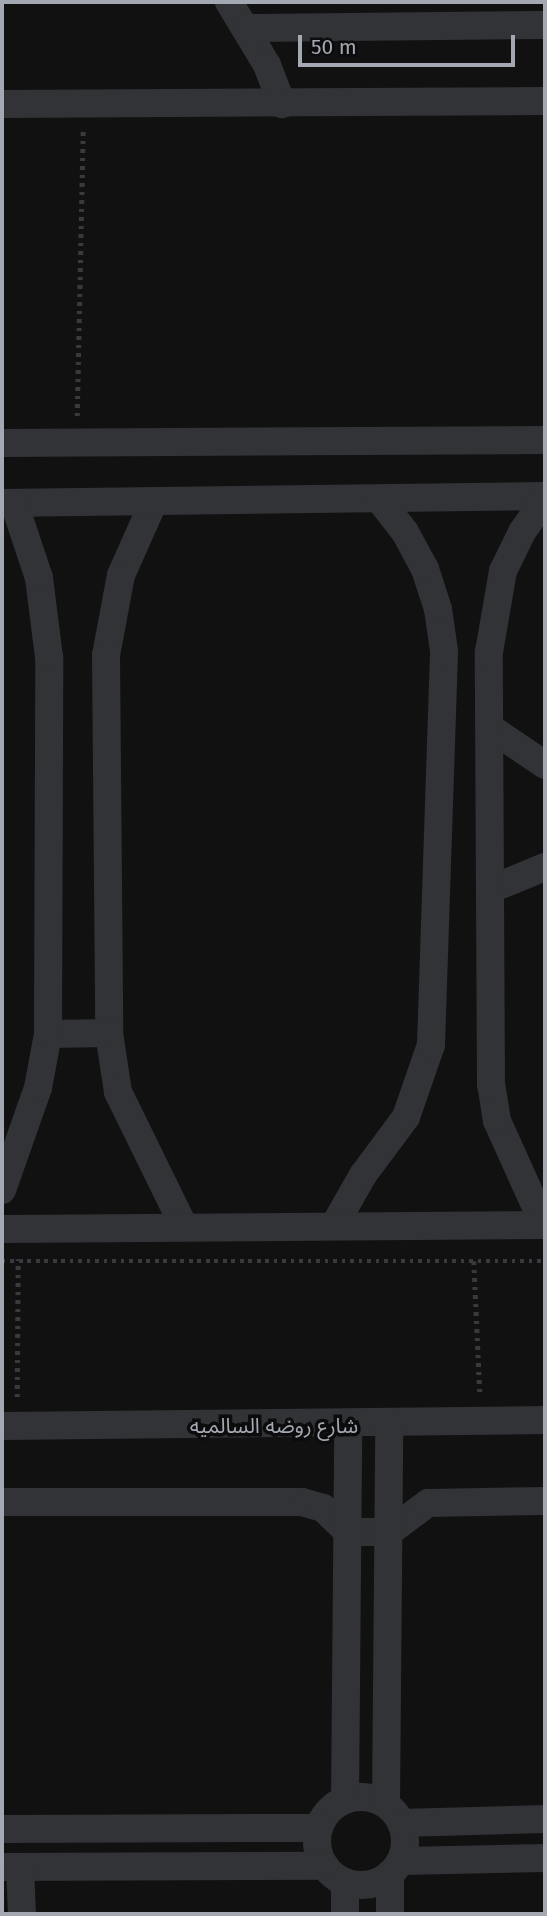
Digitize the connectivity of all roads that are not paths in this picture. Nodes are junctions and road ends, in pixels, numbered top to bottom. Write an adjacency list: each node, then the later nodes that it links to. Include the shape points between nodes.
1 (229, 2): 3 (street)
2 (545, 25): 3 (street)
3 (247, 28): 6 (street)
4 (545, 101): 6 (street)
5 (2, 104): 6 (street)
6 (282, 104)
7 (545, 440): 8 (street)
8 (2, 443)
9 (545, 498): 10 (street); 14 (street, via 503,571)
10 (379, 499): 11 (street); 13 (street, via 405,532 425,569 438,609)
11 (154, 501): 12 (street); 19 (street, via 121,575 106,655)
12 (8, 503): 20 (street, via 39,579 49,657)
13 (444, 651): 14 (street); 23 (street, via 431,1045 406,1117 363,1175)
14 (489, 652): 15 (street)
15 (492, 729): 16 (street); 18 (street)
16 (545, 765)
17 (545, 867): 18 (street)
18 (491, 889): 22 (street, via 491,1085 497,1121)
19 (109, 1033): 20 (street); 24 (street, via 118,1092)
20 (48, 1034): 21 (street, via 38,1088)
21 (2, 1190)
22 (545, 1225): 23 (street)
23 (334, 1226): 24 (street)
24 (184, 1227): 25 (street)
25 (10, 1229)
26 (545, 1420): 27 (street, شارع روضه السالميه)
27 (389, 1425): 29 (street, شارع روضه السالميه); 33 (street)
28 (10, 1426): 29 (street, شارع روضه السالميه)
29 (348, 1426): 32 (street)
30 (545, 1501): 33 (street, via 428,1503)
31 (2, 1502): 32 (street, via 302,1502 323,1508)
32 (348, 1532): 33 (street); 34 (street)
33 (389, 1532): 35 (street)
34 (345, 1800): 35 (street, via 366,1797); 37 (street, via 334,1806)
35 (394, 1814): 36 (street); 41 (street, via 405,1842)
36 (545, 1819)
37 (319, 1828): 38 (street); 42 (street, via 318,1847)
38 (2, 1829)
39 (545, 1858): 41 (street)
40 (11, 1867): 42 (street); 43 (street)
41 (395, 1867): 42 (street, via 369,1884); 45 (street)
42 (335, 1874): 44 (street)
43 (22, 1914)
44 (345, 1914)
45 (390, 1914)

